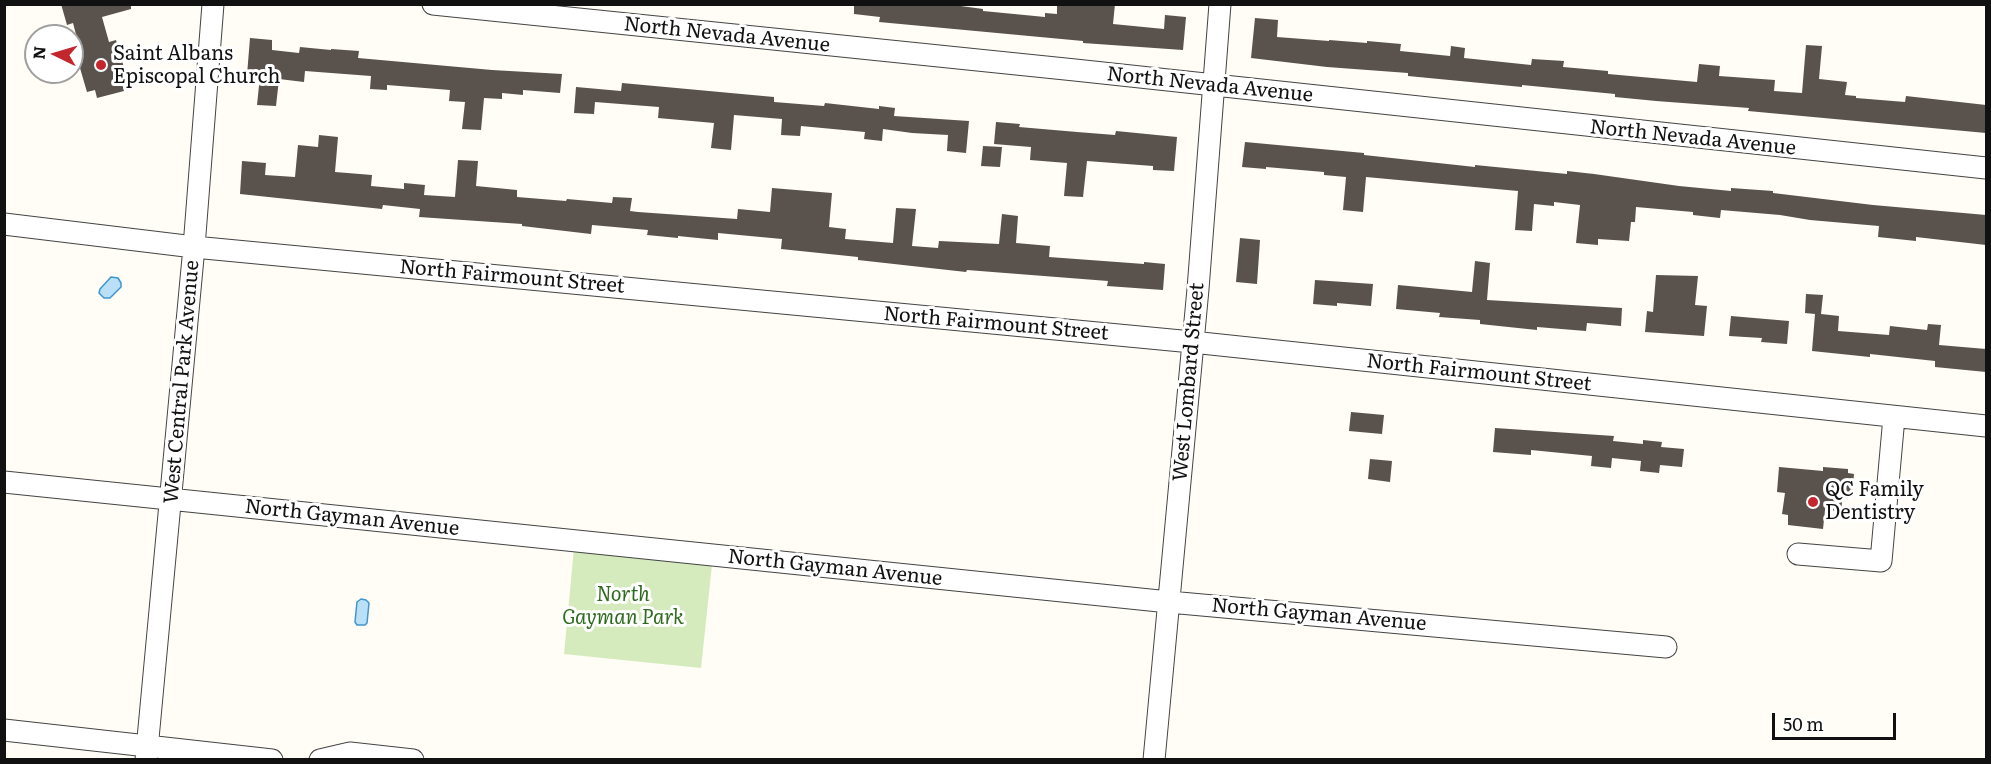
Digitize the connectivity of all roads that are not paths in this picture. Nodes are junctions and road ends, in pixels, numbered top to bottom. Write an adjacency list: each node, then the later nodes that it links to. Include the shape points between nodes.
1 (213, 4): 7 (street, West Central Park Avenue)
2 (433, 4): 4 (street, North Nevada Avenue)
3 (1220, 4): 4 (street, West Lombard Street)
4 (1214, 86): 5 (street, North Nevada Avenue); 8 (street, West Lombard Street)
5 (1986, 168)
6 (4, 225): 7 (street, North Fairmount Street)
7 (194, 247): 8 (street, North Fairmount Street); 12 (street, West Central Park Avenue)
8 (1192, 342): 9 (street, North Fairmount Street); 14 (street, West Lombard Street)
9 (1894, 417): 10 (street, North Fairmount Street); 13 (street, via 1881,561)
10 (1986, 426)
11 (4, 482): 12 (street, North Gayman Avenue)
12 (171, 500): 14 (street, North Gayman Avenue); 17 (street, West Central Park Avenue)
13 (1798, 554)
14 (1169, 602): 15 (street, North Gayman Avenue); 21 (street, West Lombard Street)
15 (1666, 647)
16 (4, 730): 17 (street)
17 (147, 752): 18 (street)
18 (272, 759)
19 (320, 759): 20 (street, via 350,753)
20 (413, 759)
21 (1154, 759)

